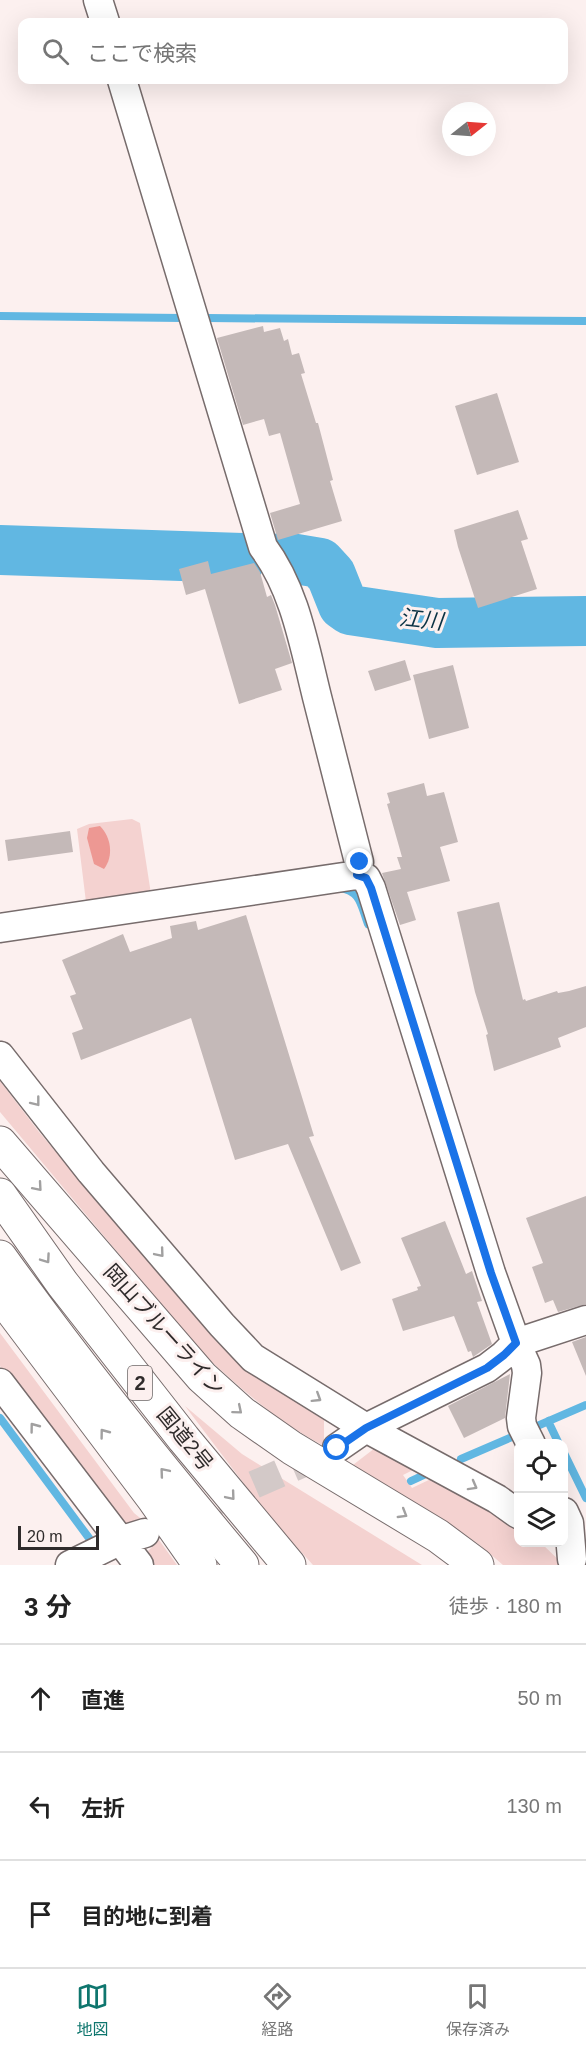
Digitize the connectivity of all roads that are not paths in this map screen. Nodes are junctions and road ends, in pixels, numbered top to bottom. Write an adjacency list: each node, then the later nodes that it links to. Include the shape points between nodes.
1 (98, 0): 2 (street)
2 (104, 18)
3 (123, 84): 4 (street, via 263,547 288,590 303,640 360,862)
4 (357, 875): 5 (street); 12 (street, via 366,878 371,888)
5 (0, 928)
6 (0, 1056): 14 (street, one-way to 14, via 91,1172 254,1358)
7 (0, 1143): 26 (main road, 岡山ブルーライン, one-way to 26, via 202,1377 242,1413 292,1448 438,1536)
8 (0, 1195): 25 (main road, 国道2号 / 2, one-way to 25, via 184,1439)
9 (0, 1257): 24 (main road, 国道2号 / 2, one-way to 9, via 159,1466)
10 (0, 1295): 23 (main road, one-way to 10)
11 (586, 1320): 12 (street)
12 (516, 1343): 14 (street, via 487,1368); 15 (street, via 527,1373 522,1409)
13 (0, 1383): 19 (street, one-way to 13)
14 (366, 1428): 16 (street); 17 (street, one-way to 17)
15 (527, 1436)
16 (337, 1448)
17 (514, 1511)
18 (568, 1521): 20 (street)
19 (132, 1537): 21 (street); 22 (street)
20 (569, 1555)
21 (70, 1565)
22 (139, 1565)
23 (200, 1565)
24 (242, 1565)
25 (289, 1565)
26 (477, 1565)

